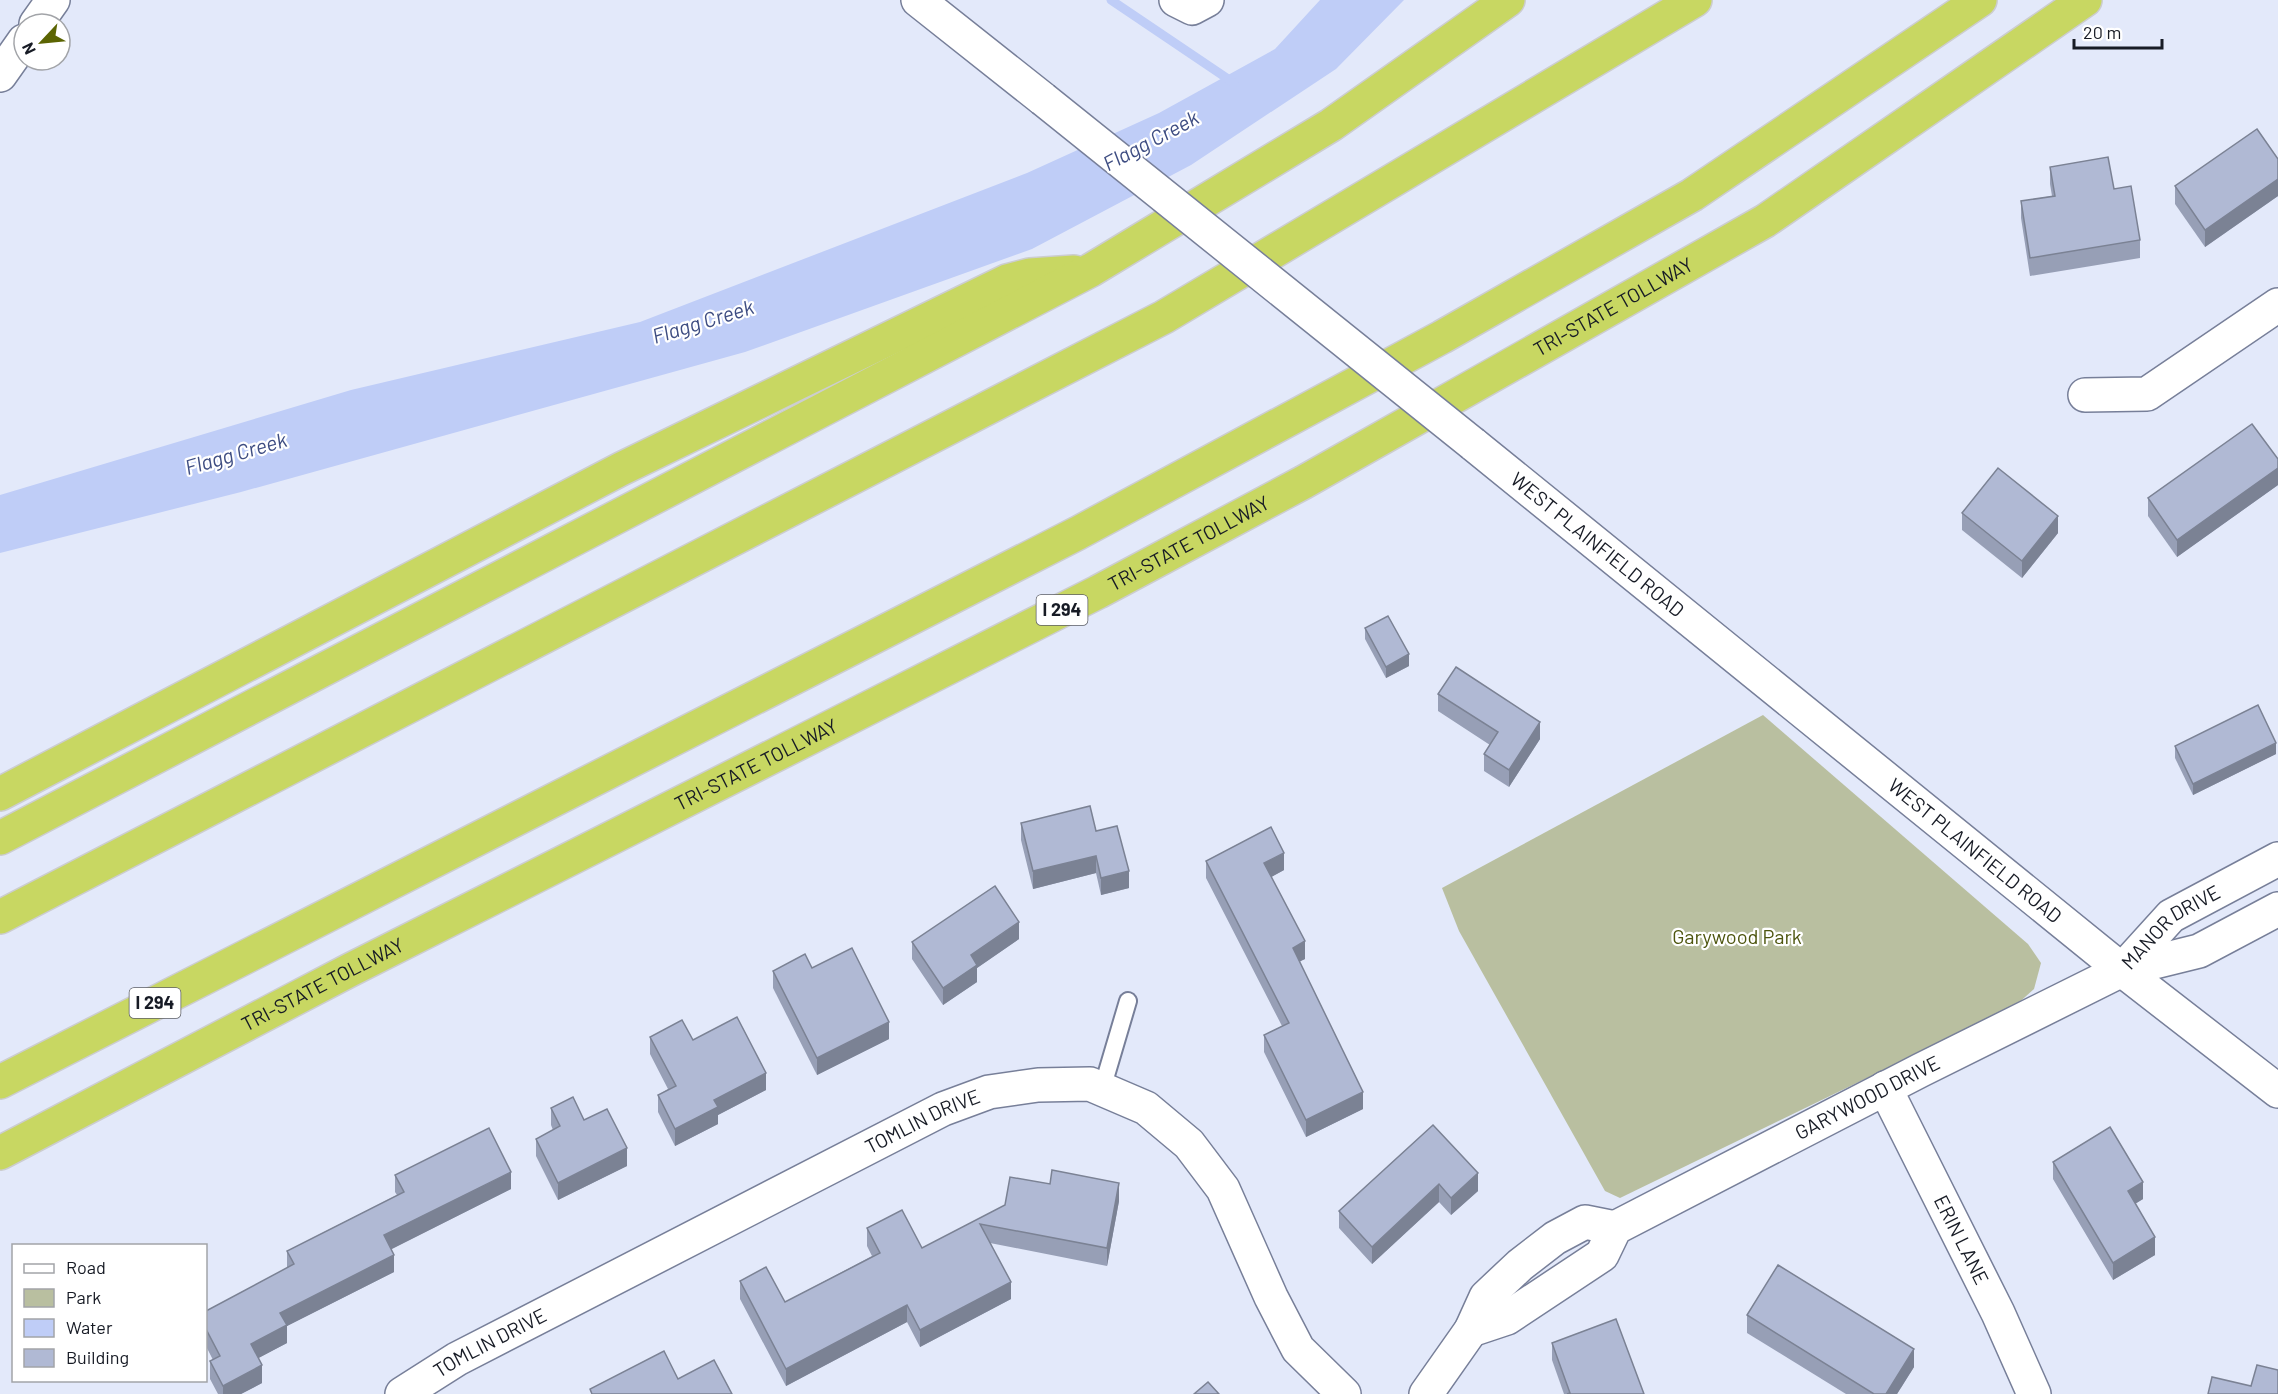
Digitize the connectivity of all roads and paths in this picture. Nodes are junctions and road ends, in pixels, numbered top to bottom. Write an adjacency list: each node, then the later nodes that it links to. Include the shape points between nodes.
1 (918, 0): 18 (street, WEST PLAINFIELD ROAD, bridge)
2 (1176, 0): 3 (street, via 1192,8)
3 (1207, 0)
4 (1508, 0): 10 (highway, via 1331,126)
5 (1695, 0): 17 (highway, via 1164,317)
6 (1980, 0): 20 (highway, I 294, via 1692,195 1442,337 1078,533)
7 (2085, 0): 24 (highway, TRI-STATE TOLLWAY / I 294, via 1765,221 1304,482 1098,592 350,970)
8 (12, 58): 9 (street)
9 (0, 75)
10 (1091, 270): 13 (highway, via 1007,281 621,469); 14 (highway)
11 (2278, 305): 12 (street, via 2147,394)
12 (2085, 395)
13 (0, 794)
14 (0, 838)
15 (2278, 859): 18 (street, MANOR DRIVE, via 2171,916)
16 (2278, 909): 18 (street, MANOR DRIVE, via 2199,951)
17 (0, 916)
18 (2122, 970): 21 (street, GARYWOOD DRIVE); 23 (street, WEST PLAINFIELD ROAD)
19 (1128, 1001): 22 (lane)
20 (0, 1082)
21 (1885, 1088): 27 (street, GARYWOOD DRIVE, via 1615,1228 1602,1255 1507,1318 1471,1330); 28 (street, ERIN LANE, via 1998,1313)
22 (1102, 1089): 25 (street, TOMLIN DRIVE, via 1090,1084 1038,1085 989,1092 943,1109 457,1359); 26 (street, TOMLIN DRIVE, via 1146,1108 1189,1144 1223,1189 1298,1349)
23 (2278, 1091)
24 (0, 1153)
25 (402, 1394)
26 (1344, 1394)
27 (1426, 1394)
28 (2034, 1394)

